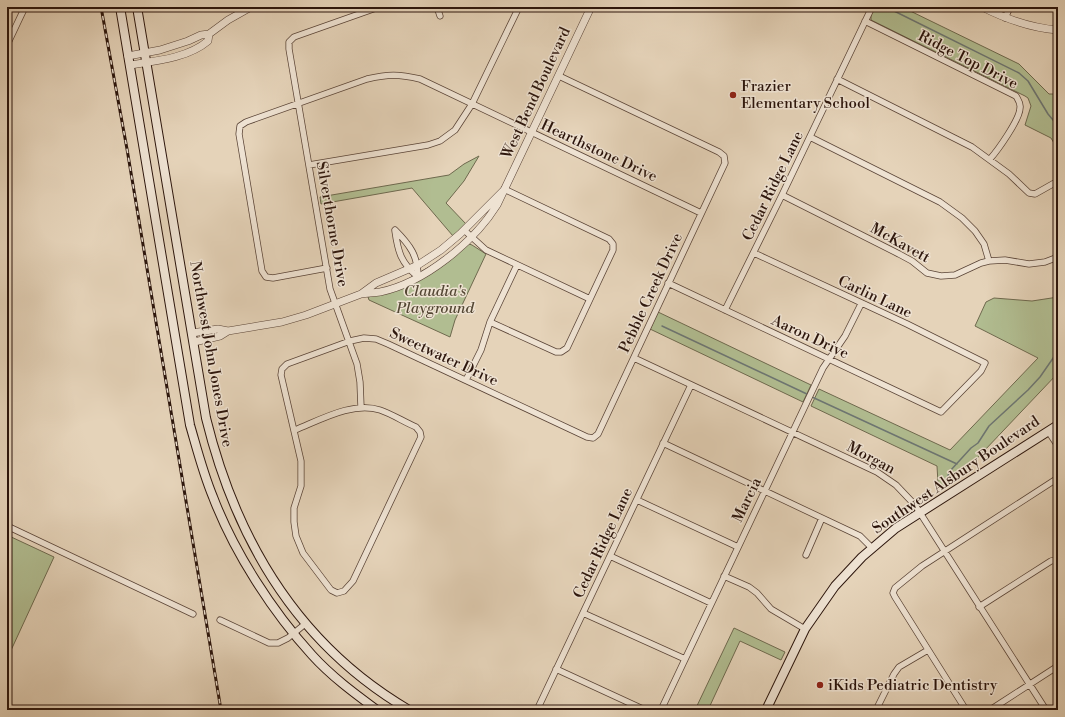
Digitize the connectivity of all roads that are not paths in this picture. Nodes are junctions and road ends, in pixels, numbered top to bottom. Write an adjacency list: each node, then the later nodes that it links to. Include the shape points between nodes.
1 (25, 7): 17 (street)
2 (120, 7): 19 (main road, Northwest John Jones Drive)
3 (137, 7): 18 (main road, Northwest John Jones Drive)
4 (250, 7): 16 (street)
5 (379, 7): 24 (street, Silverthorne Drive, via 294,37 289,42)
6 (437, 7): 12 (street)
7 (519, 7): 25 (street)
8 (591, 7): 22 (street, West Bend Boulevard)
9 (872, 7): 14 (street, Cedar Ridge Lane)
10 (982, 7): 13 (street)
11 (1010, 7): 13 (street)
12 (440, 16)
13 (1005, 18): 15 (street, via 1029,26)
14 (865, 22): 23 (street, Cedar Ridge Lane); 28 (street, Ridge Top Drive, via 1016,96 1020,102 1020,109 1002,145)
15 (1058, 30)
16 (209, 34): 18 (street); 20 (street, via 208,41 196,49 174,57)
17 (7, 45)
18 (144, 53): 19 (street); 20 (main road, Northwest John Jones Drive)
19 (128, 56): 21 (main road, Northwest John Jones Drive)
20 (145, 62): 21 (street); 52 (main road, Northwest John Jones Drive)
21 (130, 65): 88 (main road, Northwest John Jones Drive, via 190,425 199,457 227,530 242,558 265,595)
22 (558, 76): 26 (street, West Bend Boulevard); 33 (street, Pebble Creek Drive, via 724,156 726,163)
23 (837, 79): 27 (street, Cedar Ridge Lane); 28 (street, via 952,136)
24 (298, 104): 25 (street, Hearthstone Drive, via 367,79 402,74 420,78); 29 (street, Silverthorne Drive); 41 (street, Hearthstone Drive, via 240,126 239,134 262,271 266,277 273,278)
25 (472, 104): 26 (street, Hearthstone Drive); 29 (street, via 455,130 428,145)
26 (531, 132): 31 (street, West Bend Boulevard); 33 (street, Hearthstone Drive)
27 (810, 137): 32 (street, Cedar Ridge Lane); 38 (street, via 940,202 976,231)
28 (990, 159): 30 (street, via 1028,193 1035,194)
29 (309, 165): 41 (street, Silverthorne Drive)
30 (1058, 181)
31 (504, 189): 34 (street, West Bend Boulevard); 35 (street, West Bend Boulevard, via 498,205); 46 (street, via 610,239 613,250)
32 (782, 195): 36 (street, Cedar Ridge Lane); 38 (street, McKavett, via 899,254 927,273 955,275)
33 (701, 213): 44 (street, Pebble Creek Drive)
34 (464, 230): 35 (street); 39 (street, West Bend Boulevard)
35 (471, 238): 40 (street, via 486,250); 43 (street, West Bend Boulevard, via 447,259)
36 (754, 253): 48 (street, Carlin Lane); 49 (street, Cedar Ridge Lane)
37 (1058, 257): 38 (street, McKavett, via 1029,264 1005,260)
38 (990, 261)
39 (418, 265): 42 (street, West Bend Boulevard); 42 (street, via 407,242 395,230 397,247); 43 (street)
40 (517, 265): 46 (street); 50 (street)
41 (327, 268): 47 (street, Silverthorne Drive)
42 (409, 269): 43 (street); 45 (street, West Bend Boulevard, via 376,283)
43 (418, 277): 45 (street, West Bend Boulevard, via 380,292)
44 (668, 283): 49 (street, Aaron Drive); 55 (street, Pebble Creek Drive)
45 (362, 294): 47 (street, West Bend Boulevard)
46 (590, 299): 50 (street, via 567,348 562,352 556,352)
47 (335, 304): 51 (street, West Bend Boulevard, via 282,322); 53 (street, Silverthorne Drive)
48 (861, 304): 56 (street, Marcia, via 845,336); 60 (street, Carlin Lane, via 985,363 981,371)
49 (725, 310): 56 (street, Aaron Drive)
50 (490, 322): 57 (street, via 481,350)
51 (228, 332): 52 (street, West Bend Boulevard, via 218,329); 54 (street, West Bend Boulevard)
52 (192, 333): 54 (main road, Northwest John Jones Drive)
53 (350, 341): 57 (street, Sweetwater Drive, via 376,339); 59 (street, Silverthorne Drive, via 360,382); 62 (street, Sweetwater Drive, via 287,364 282,369 281,375)
54 (194, 342): 86 (main road, Northwest John Jones Drive, via 206,418 227,490 255,551 277,587)
55 (634, 358): 58 (street, Morgan); 65 (street, Pebble Creek Drive, via 598,434)
56 (829, 359): 60 (street, Aaron Drive); 64 (street, Marcia)
57 (466, 380): 65 (street, Sweetwater Drive)
58 (691, 385): 64 (street, Morgan); 66 (street, Cedar Ridge Lane)
59 (361, 407): 62 (street, via 346,410); 62 (street, via 380,410 416,427 421,437 353,581 344,591 337,593 331,590 303,553 296,536 294,508 302,473)
60 (941, 412)
61 (1058, 424): 63 (main road, Southwest Alsbury Boulevard)
62 (295, 430)
63 (1048, 431): 67 (street); 71 (main road, Southwest Alsbury Boulevard)
64 (792, 433): 69 (street, Marcia); 71 (street, Morgan, via 877,472 896,485)
65 (593, 438)
66 (663, 443): 69 (street); 70 (street, Cedar Ridge Lane)
67 (1058, 446)
68 (1058, 478): 76 (street)
69 (764, 491): 72 (street); 74 (street, Marcia)
70 (637, 500): 74 (street); 78 (street, Cedar Ridge Lane)
71 (920, 513): 75 (main road, Southwest Alsbury Boulevard, via 896,528); 76 (street, Morgan)
72 (822, 518): 75 (street, via 860,536); 77 (street)
73 (7, 526): 84 (street)
74 (738, 547): 80 (street, Marcia)
75 (872, 548): 87 (main road, Southwest Alsbury Boulevard, via 835,586)
76 (944, 551): 82 (street, Morgan); 89 (street, via 895,588 893,593)
77 (806, 555)
78 (610, 556): 81 (street); 83 (street, Cedar Ridge Lane)
79 (1058, 559): 82 (street)
80 (724, 576): 81 (street, Marcia); 87 (street, via 749,587 771,609)
81 (711, 603): 90 (street, Marcia)
82 (979, 607): 93 (street, Morgan)
83 (583, 613): 90 (street); 92 (street, Cedar Ridge Lane)
84 (193, 614)
85 (220, 620): 88 (street, via 269,644 278,643)
86 (305, 624): 88 (street); 95 (main road, Northwest John Jones Drive, via 346,666)
87 (805, 629): 99 (main road, Southwest Alsbury Boulevard)
88 (294, 633): 94 (main road, Northwest John Jones Drive, via 312,655)
89 (928, 650): 100 (street, via 899,668); 101 (street)
90 (685, 659): 98 (street, Marcia)
91 (1058, 666): 93 (street)
92 (556, 669): 96 (street, Cedar Ridge Lane); 97 (street)
93 (1029, 685): 102 (street); 103 (street, Morgan)
94 (376, 710)
95 (408, 710)
96 (537, 710)
97 (645, 710)
98 (661, 710)
99 (766, 710)
100 (876, 710)
101 (966, 710)
102 (990, 710)
103 (1046, 710)

